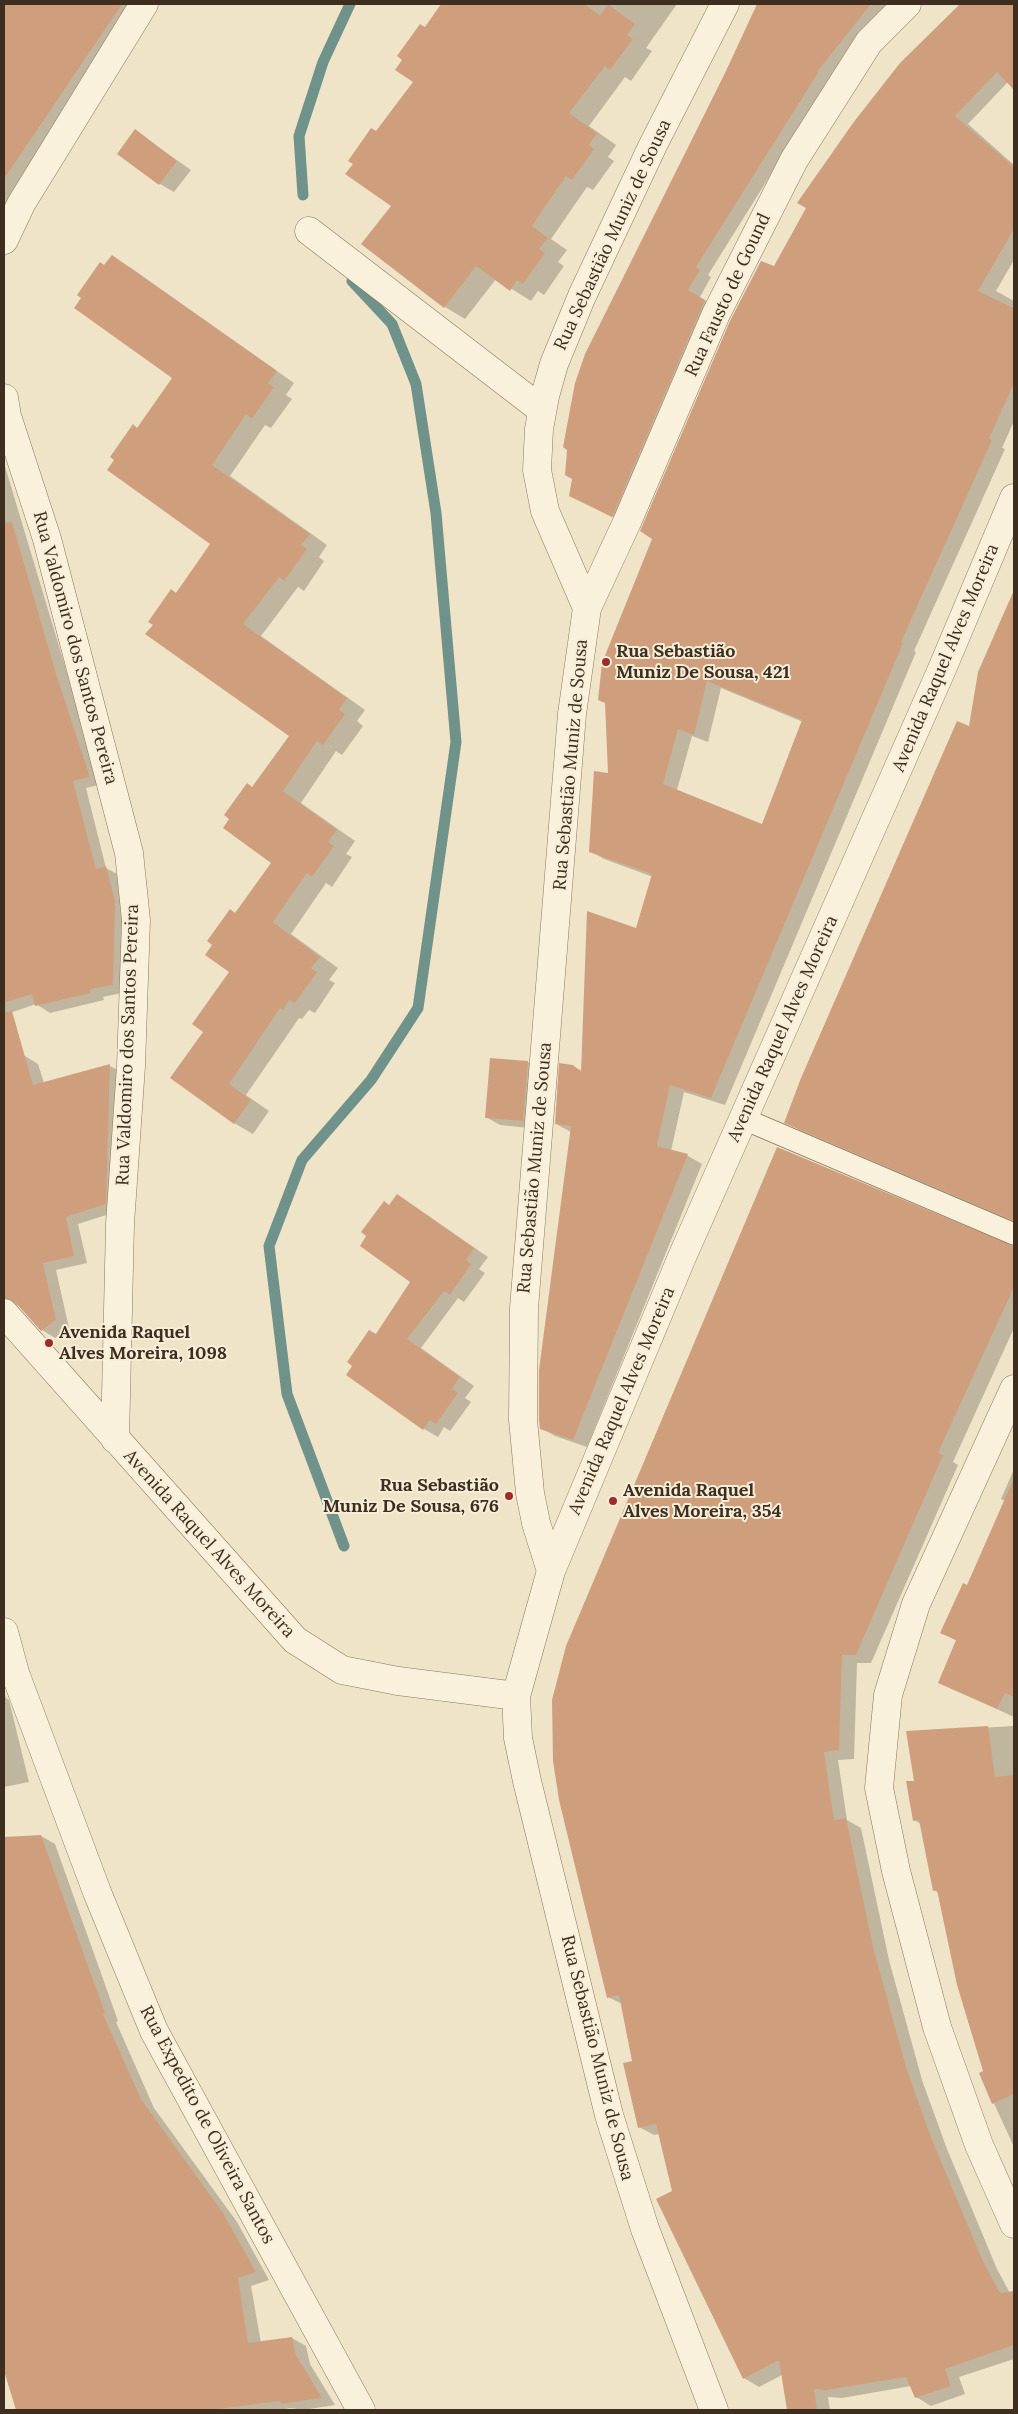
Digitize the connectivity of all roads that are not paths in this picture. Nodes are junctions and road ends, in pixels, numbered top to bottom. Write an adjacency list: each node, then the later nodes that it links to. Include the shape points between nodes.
1 (144, 4): 5 (street, via 21,204)
2 (725, 4): 7 (street, Rua Sebastião Muniz de Sousa, via 653,145 582,296 554,364)
3 (907, 4): 9 (street, Rua Fausto de Gound, via 869,42 794,160 716,314)
4 (309, 231): 7 (street)
5 (4, 240)
6 (4, 398): 14 (street, Rua Valdomiro dos Santos Pereira, via 47,539 129,853 136,920 131,1066 120,1224)
7 (542, 410): 9 (street, Rua Sebastião Muniz de Sousa, via 537,470 545,512)
8 (1014, 498): 10 (street, Avenida Raquel Alves Moreira)
9 (587, 608): 15 (street, Rua Sebastião Muniz de Sousa, via 572,714 524,1308 523,1420 530,1493)
10 (744, 1119): 11 (lane); 15 (street, Avenida Raquel Alves Moreira, via 682,1257)
11 (1014, 1234)
12 (4, 1313): 14 (street, Avenida Raquel Alves Moreira)
13 (1014, 1389): 18 (street, via 916,1604 888,1695 879,1788 896,1872 936,2027 979,2145)
14 (115, 1439): 17 (street, Avenida Raquel Alves Moreira, via 294,1640 342,1670 398,1681)
15 (551, 1571): 17 (street, Avenida Raquel Alves Moreira)
16 (4, 1632): 19 (street, Rua Expedito de Oliveira Santos, via 15,1673 97,1892 154,2031)
17 (516, 1696): 20 (street, Rua Sebastião Muniz de Sousa, via 518,1738 527,1781 609,2115 645,2229)
18 (1014, 2224)
19 (361, 2410)
20 (714, 2410)

